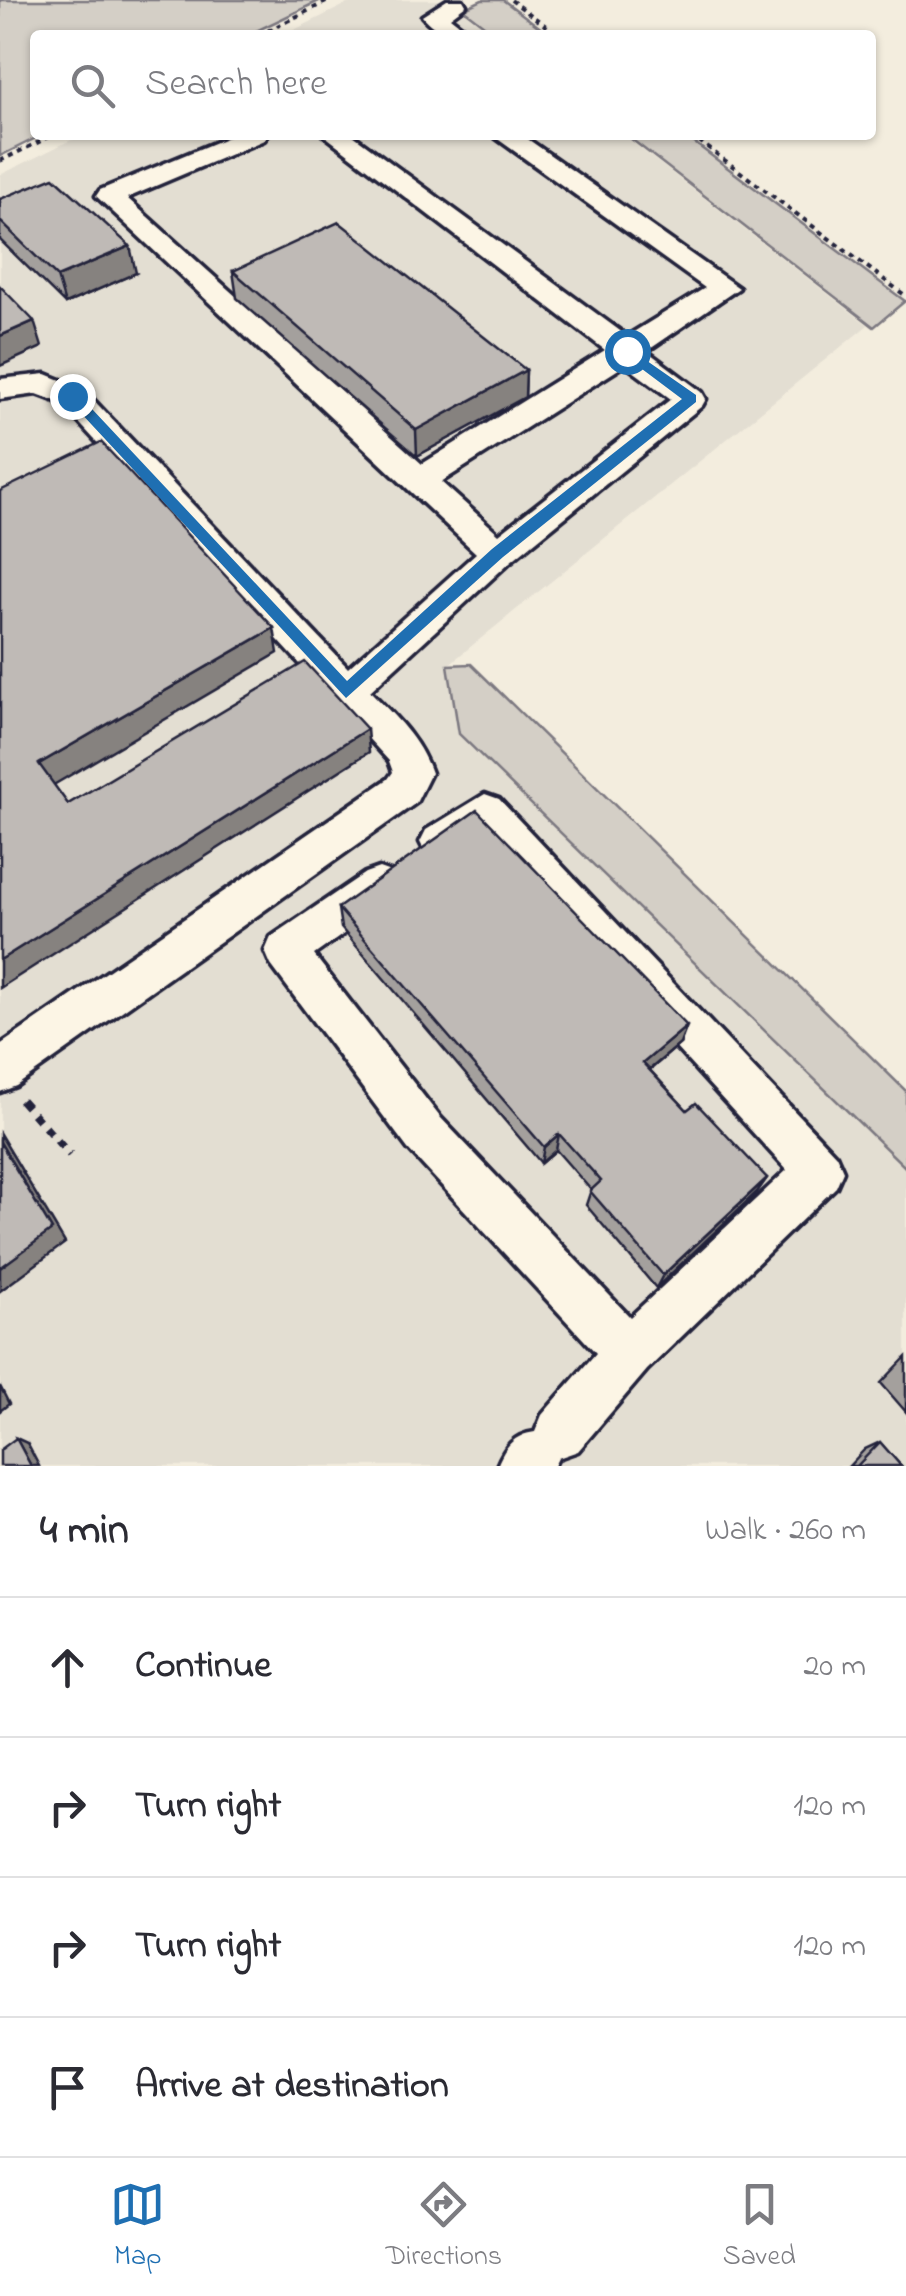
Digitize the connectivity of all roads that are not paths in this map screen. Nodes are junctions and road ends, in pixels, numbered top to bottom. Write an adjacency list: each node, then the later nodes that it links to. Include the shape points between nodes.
1 (455, 5): 2 (lane, via 434,16)
2 (454, 30)
3 (242, 140): 8 (lane, via 109,196)
4 (344, 140): 6 (lane)
5 (512, 140): 6 (lane, via 725,288)
6 (627, 351): 8 (lane); 9 (lane, via 691,398)
7 (0, 389): 10 (lane, via 40,382 72,396)
8 (419, 481): 9 (lane)
9 (498, 553): 10 (lane)
10 (346, 692): 11 (lane, via 405,754 412,773 402,791)
11 (0, 1071)
12 (629, 1352): 12 (lane, via 820,1172 485,811 286,951 424,1133); 13 (lane)
13 (538, 1452)

